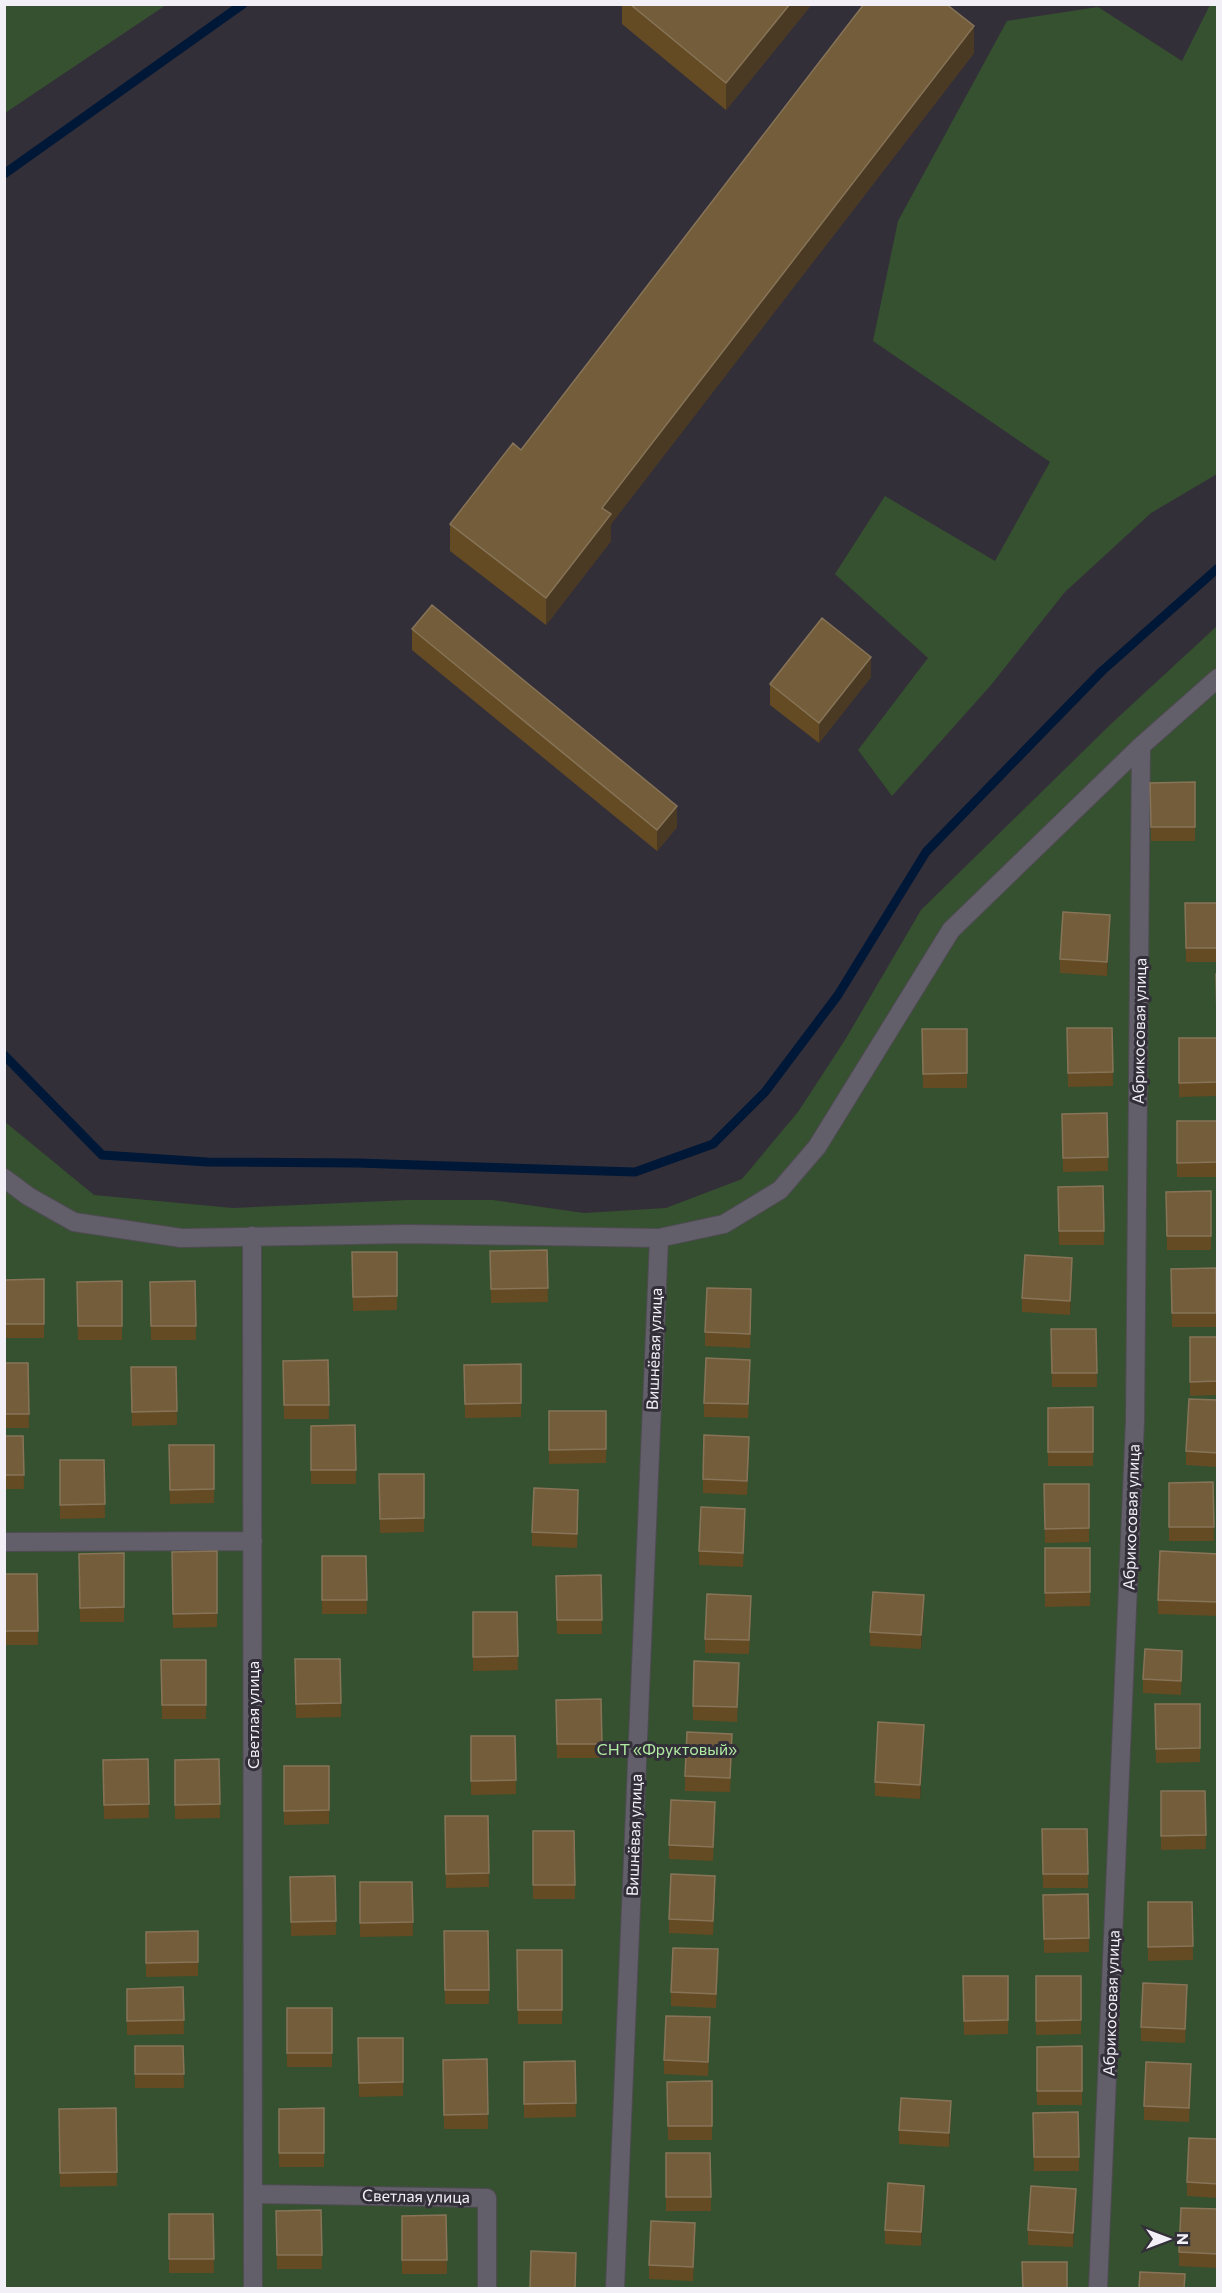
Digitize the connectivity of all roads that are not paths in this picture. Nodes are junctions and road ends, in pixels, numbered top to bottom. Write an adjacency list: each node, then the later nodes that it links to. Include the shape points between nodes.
1 (1218, 678): 2 (street)
2 (1141, 746): 5 (street, via 951,930 817,1147 780,1190 724,1224); 12 (street, Абрикосовая улица, via 1135,1421)
3 (4, 1178): 4 (street, via 74,1222 181,1238)
4 (252, 1236): 5 (street); 6 (street, Светлая улица)
5 (659, 1238): 11 (street, Вишнёвая улица)
6 (253, 1541): 7 (street); 8 (street, Светлая улица)
7 (4, 1542)
8 (253, 2194): 9 (street, Светлая улица); 10 (street, Светлая улица, via 487,2198)
9 (253, 2289)
10 (487, 2289)
11 (615, 2289)
12 (1098, 2289)

